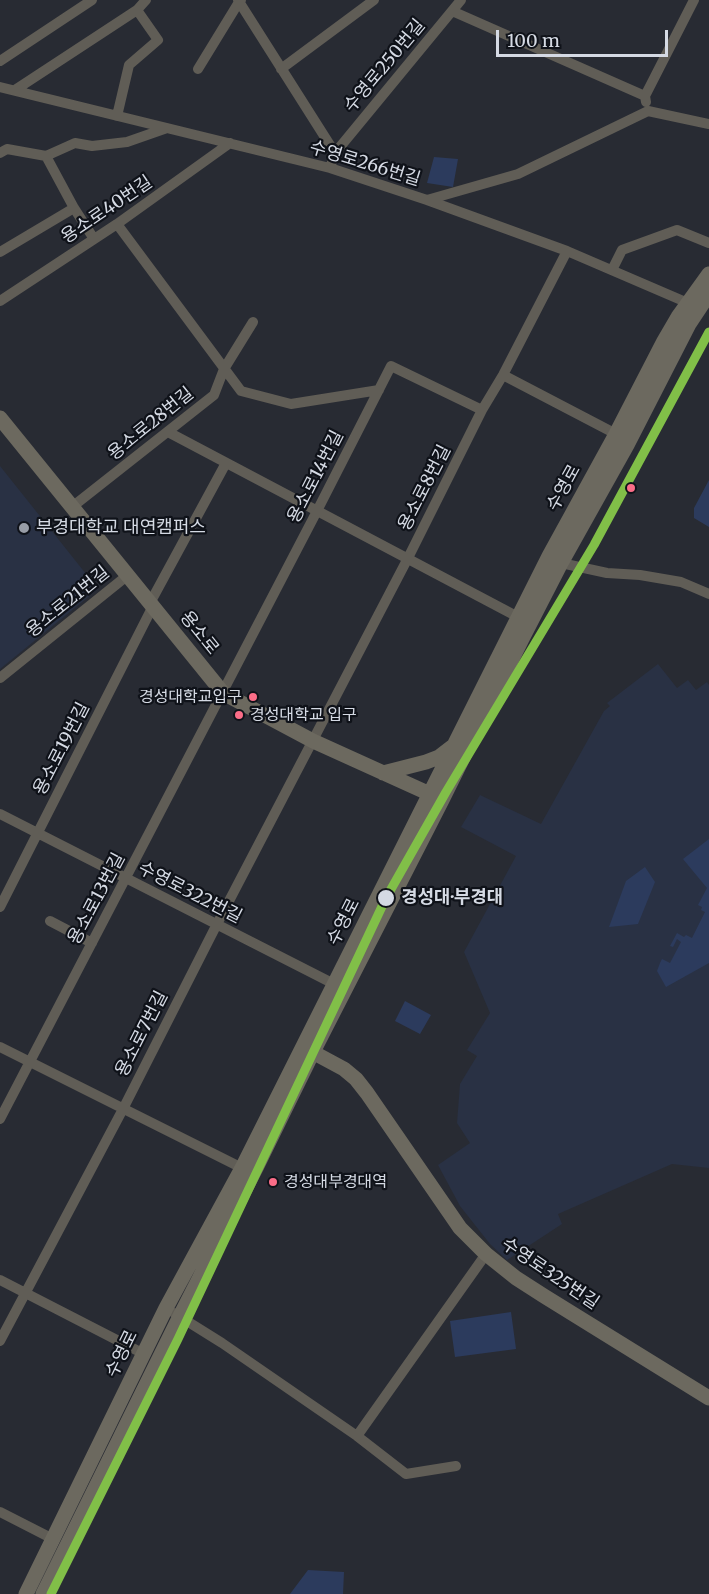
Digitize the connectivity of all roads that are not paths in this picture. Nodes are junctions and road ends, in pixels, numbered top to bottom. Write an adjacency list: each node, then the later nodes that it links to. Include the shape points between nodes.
1 (92, 0): 9 (street)
2 (146, 0): 7 (street)
3 (374, 0): 11 (street)
4 (461, 0): 8 (street, 수영로250번길)
5 (694, 0): 14 (street)
6 (239, 1): 10 (street); 11 (street)
7 (137, 10): 13 (street); 16 (street, via 158,40 129,65)
8 (452, 11): 14 (street); 21 (street, 수영로250번길)
9 (0, 61)
10 (198, 69)
11 (281, 69): 21 (street)
12 (0, 87): 13 (street, 수영로266번길)
13 (15, 90): 16 (street, 수영로266번길)
14 (645, 96): 15 (street)
15 (648, 111): 17 (street); 24 (street, 수영로266번길, via 518,174)
16 (117, 116): 18 (street, 수영로266번길)
17 (709, 124)
18 (168, 128): 19 (street, 수영로266번길); 22 (street, via 127,142 92,146 75,143)
19 (230, 143): 23 (street, 수영로266번길); 26 (street, 용소로40번길)
20 (0, 153): 22 (street, via 8,149)
21 (335, 153): 23 (street)
22 (46, 156): 25 (street)
23 (330, 168): 24 (street, 수영로266번길)
24 (427, 200): 29 (street)
25 (74, 208): 27 (street); 30 (street)
26 (117, 224): 27 (street, 용소로40번길); 37 (street)
27 (94, 239): 34 (street, 용소로40번길)
28 (709, 243): 31 (street, via 677,230 622,250)
29 (567, 251): 31 (street); 38 (street, 용소로8번길)
30 (0, 252)
31 (612, 270): 35 (street)
32 (709, 274): 35 (main road, 수영로)
33 (709, 294): 48 (main road, 수영로, via 689,324)
34 (0, 301)
35 (688, 303): 43 (main road, 수영로)
36 (253, 322): 37 (street, 용소로28번길)
37 (224, 369): 39 (street, via 241,391 291,404); 42 (street, 용소로28번길, via 214,395)
38 (503, 375): 40 (street, 용소로8번길); 43 (street)
39 (379, 390): 40 (street, 용소로14번길, via 392,366); 46 (street, 용소로14번길)
40 (482, 411): 47 (street, 용소로8번길)
41 (0, 418): 45 (main road, 용소로)
42 (168, 432): 44 (street); 45 (street, 용소로28번길)
43 (616, 434): 52 (main road, 수영로)
44 (226, 463): 46 (street); 51 (street, 용소로19번길)
45 (72, 507): 49 (main road, 용소로)
46 (318, 511): 47 (street); 54 (street, 용소로14번길)
47 (408, 558): 52 (street); 55 (street, 용소로8번길)
48 (561, 563): 50 (street, via 681,582); 69 (main road, 수영로, via 442,800)
49 (128, 575): 51 (main road, 용소로); 53 (street, 용소로21번길)
50 (709, 594)
51 (152, 604): 54 (main road, 용소로); 60 (street, 용소로19번길)
52 (518, 617): 56 (main road, 수영로)
53 (0, 678)
54 (223, 693): 55 (main road, 용소로); 61 (street, 용소로13번길)
55 (313, 741): 57 (main road, 용소로); 65 (street, 용소로7번길)
56 (456, 744): 57 (main road, via 439,757); 58 (main road, 수영로)
57 (383, 773): 58 (main road, 용소로)
58 (430, 794): 67 (main road, 수영로)
59 (0, 814): 60 (street, 수영로322번길)
60 (38, 833): 61 (street, 수영로322번길); 62 (street, 용소로19번길)
61 (126, 879): 65 (street, 수영로322번길); 66 (street, 용소로13번길)
62 (5, 885): 63 (street, 용소로19번길)
63 (0, 907)
64 (50, 921): 66 (street)
65 (217, 924): 67 (street, 수영로322번길); 71 (street, 용소로7번길)
66 (92, 944): 70 (street, 용소로13번길)
67 (334, 984): 69 (main road, 수영로)
68 (0, 1047): 70 (street)
69 (307, 1049): 73 (main road, 수영로); 74 (main road, 수영로325번길, via 356,1078 460,1228); 77 (main road, 수영로, via 257,1166)
70 (30, 1062): 71 (street); 72 (street, 용소로13번길)
71 (123, 1109): 73 (street); 76 (street, 용소로7번길)
72 (0, 1119)
73 (242, 1168): 77 (main road, 수영로)
74 (486, 1254): 80 (main road, 수영로325번길, via 516,1278); 81 (street)
75 (0, 1280): 76 (street)
76 (25, 1293): 78 (street, 용소로7번길); 79 (street)
77 (173, 1312): 79 (main road, 수영로); 81 (street); 85 (main road, 수영로)
78 (0, 1341)
79 (144, 1354): 84 (main road, 수영로)
80 (709, 1398)
81 (357, 1437): 82 (street, via 406,1474)
82 (456, 1466)
83 (0, 1512): 84 (street)
84 (53, 1539): 85 (main road, 수영로)
85 (48, 1567): 86 (main road); 87 (main road, 수영로); 88 (main road, 수영로); 89 (main road)
86 (17, 1594)
87 (26, 1594)
88 (43, 1594)
89 (54, 1594)

